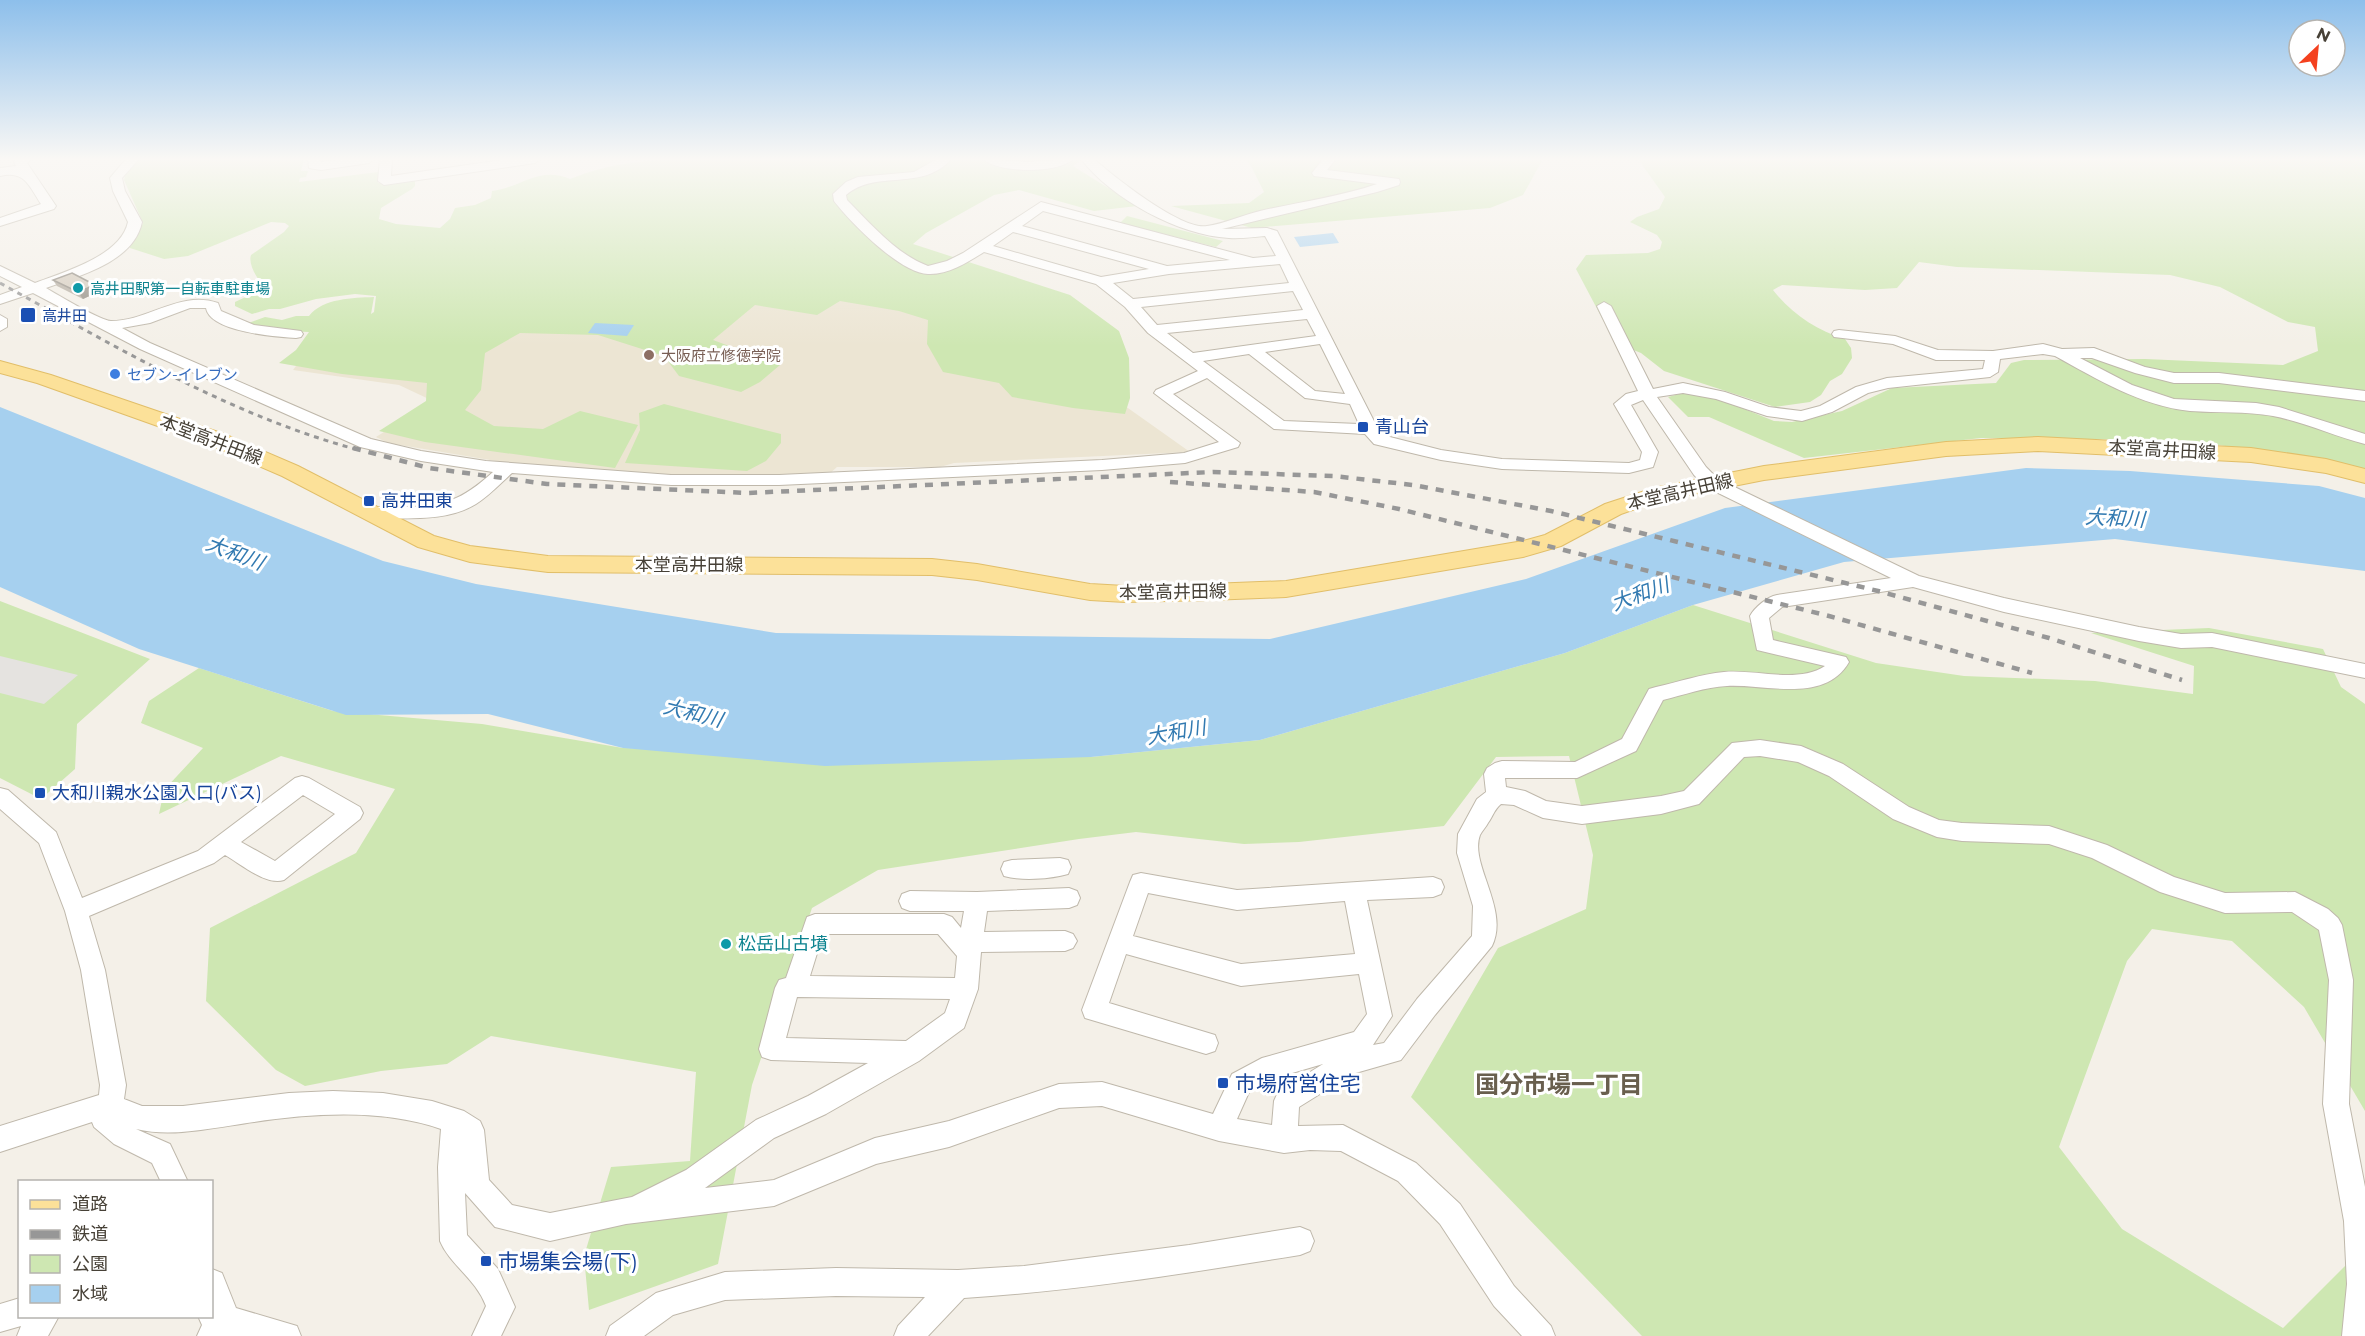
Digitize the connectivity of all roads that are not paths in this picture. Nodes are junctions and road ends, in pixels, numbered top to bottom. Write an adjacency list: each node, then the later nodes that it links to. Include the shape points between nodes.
1 (135, 221): 16 (street, via 129,239 114,252)
2 (863, 221): 9 (street, via 891,248 927,270 951,266)
3 (1018, 221): 7 (street)
4 (1099, 221): 11 (street)
5 (1176, 221): 8 (street)
6 (1233, 221): 8 (street)
7 (1009, 227): 9 (street); 13 (street)
8 (1208, 230): 10 (street, via 1272,234)
9 (980, 247): 14 (street)
10 (1285, 259): 11 (street); 15 (street)
11 (1253, 262): 13 (street)
12 (0, 270): 16 (street)
13 (1169, 270): 14 (street)
14 (1101, 281): 18 (street)
15 (1298, 286): 18 (street); 20 (street)
16 (32, 287): 17 (street); 22 (street)
17 (0, 300)
18 (1130, 304): 24 (street)
19 (1604, 306): 34 (street)
20 (1312, 314): 24 (street); 27 (street)
21 (0, 319): 23 (street)
22 (107, 326): 25 (street, via 147,320 165,310 206,303 231,324); 39 (street, via 366,443 421,456)
23 (0, 327)
24 (1153, 330): 31 (street)
25 (296, 334)
26 (1839, 334): 30 (street, via 1895,340 1936,355)
27 (1325, 339): 28 (street); 36 (street)
28 (1251, 349): 31 (street); 36 (street, via 1311,395)
29 (2060, 353): 30 (street, via 2043,349); 35 (street, via 2094,352 2174,378 2219,378); 38 (street, via 2126,388 2171,403 2279,412)
30 (1993, 356): 34 (street, via 1990,372 1887,382 1802,416 1767,411 1683,388)
31 (1190, 358): 33 (street)
32 (0, 367): 42 (main road, 本堂高井田線, via 216,439 290,471)
33 (1209, 372): 37 (street, via 1280,426); 39 (street, via 1162,393 1232,443 1185,458 728,481)
34 (1648, 395): 37 (street, via 1632,397 1622,404 1650,452 1647,463 1629,468 1502,464 1441,455 1380,440); 41 (street)
35 (2365, 396)
36 (1356, 400): 37 (street)
37 (1370, 429)
38 (2365, 439)
39 (508, 468): 42 (street, via 466,502 421,511)
40 (2365, 476): 41 (main road, 本堂高井田線, via 2250,455 2038,444 1946,449)
41 (1712, 483): 42 (main road, 本堂高井田線, via 1654,495 1613,509 1553,541 1523,549 1286,590 1125,594 932,567 548,564 470,554 426,542); 43 (street)
42 (370, 513)
43 (1907, 578): 44 (street, via 2004,605 2139,634 2181,641 2212,640); 45 (street, via 1777,601 1760,616 1764,645 1839,662 1828,675 1802,681 1725,679 1656,694 1629,745 1577,770 1502,769 1494,774)
44 (2365, 671)
45 (1497, 795): 68 (street, via 1485,805 1468,834 1468,853 1484,906 1484,939 1392,1052 1347,1064 1287,1101); 84 (street, via 1517,797 1543,809 1582,814 1660,805 1691,798 1739,750 1760,748 1801,754 1836,771 1901,813 1937,828 2049,835 2099,851 2168,885 2225,903 2295,902 2320,916 2330,925 2341,980 2336,1104 2358,1221 2361,1284)
46 (0, 796): 55 (street, via 48,838)
47 (224, 843): 47 (street, via 276,873 351,813 302,784); 55 (street, via 206,857)
48 (1060, 867): 52 (street, via 1020,869)
49 (1433, 887): 50 (street)
50 (1354, 891): 57 (street, via 1237,900 1141,882); 59 (street)
51 (1069, 898): 52 (street)
52 (1024, 900): 54 (street)
53 (910, 901): 54 (street)
54 (977, 902): 58 (street)
55 (76, 911): 64 (street, via 93,970 113,1085)
56 (1065, 941): 58 (street)
57 (1119, 942): 59 (street, via 1241,975); 62 (street, via 1094,1010)
58 (970, 947): 60 (street, via 944,924 815,924); 61 (street)
59 (1369, 963): 66 (street, via 1380,1016 1362,1041 1262,1070 1241,1082)
60 (795, 986): 61 (street); 63 (street, via 787,988 771,1049)
61 (966, 989): 63 (street, via 955,1020)
62 (1206, 1043)
63 (910, 1053): 70 (street, via 817,1106 765,1129 695,1179)
64 (110, 1104): 65 (street, via 125,1114 150,1119 289,1105 364,1105 405,1107); 67 (street); 69 (street, via 103,1118 122,1137 161,1153)
65 (455, 1120): 70 (street, via 471,1130 476,1186 505,1217 550,1227); 80 (street, via 451,1167 454,1241 494,1285 501,1307)
66 (1219, 1128): 68 (street); 70 (street, via 1102,1094 1059,1096 949,1134 875,1151 774,1193)
67 (0, 1139)
68 (1284, 1140): 83 (street, via 1343,1138 1407,1172 1449,1214 1504,1296)
69 (174, 1180)
70 (626, 1211)
71 (1300, 1241): 72 (street, via 1024,1280)
72 (958, 1284): 81 (street, via 836,1282 725,1286 666,1303); 82 (street)
73 (213, 1285): 77 (street, via 219,1298)
74 (18, 1313): 75 (street)
75 (0, 1318)
76 (44, 1318): 78 (street)
77 (215, 1323): 79 (street)
78 (31, 1336)
79 (287, 1336)
80 (486, 1336)
81 (620, 1336)
82 (908, 1336)
83 (1541, 1336)
84 (2356, 1336)

